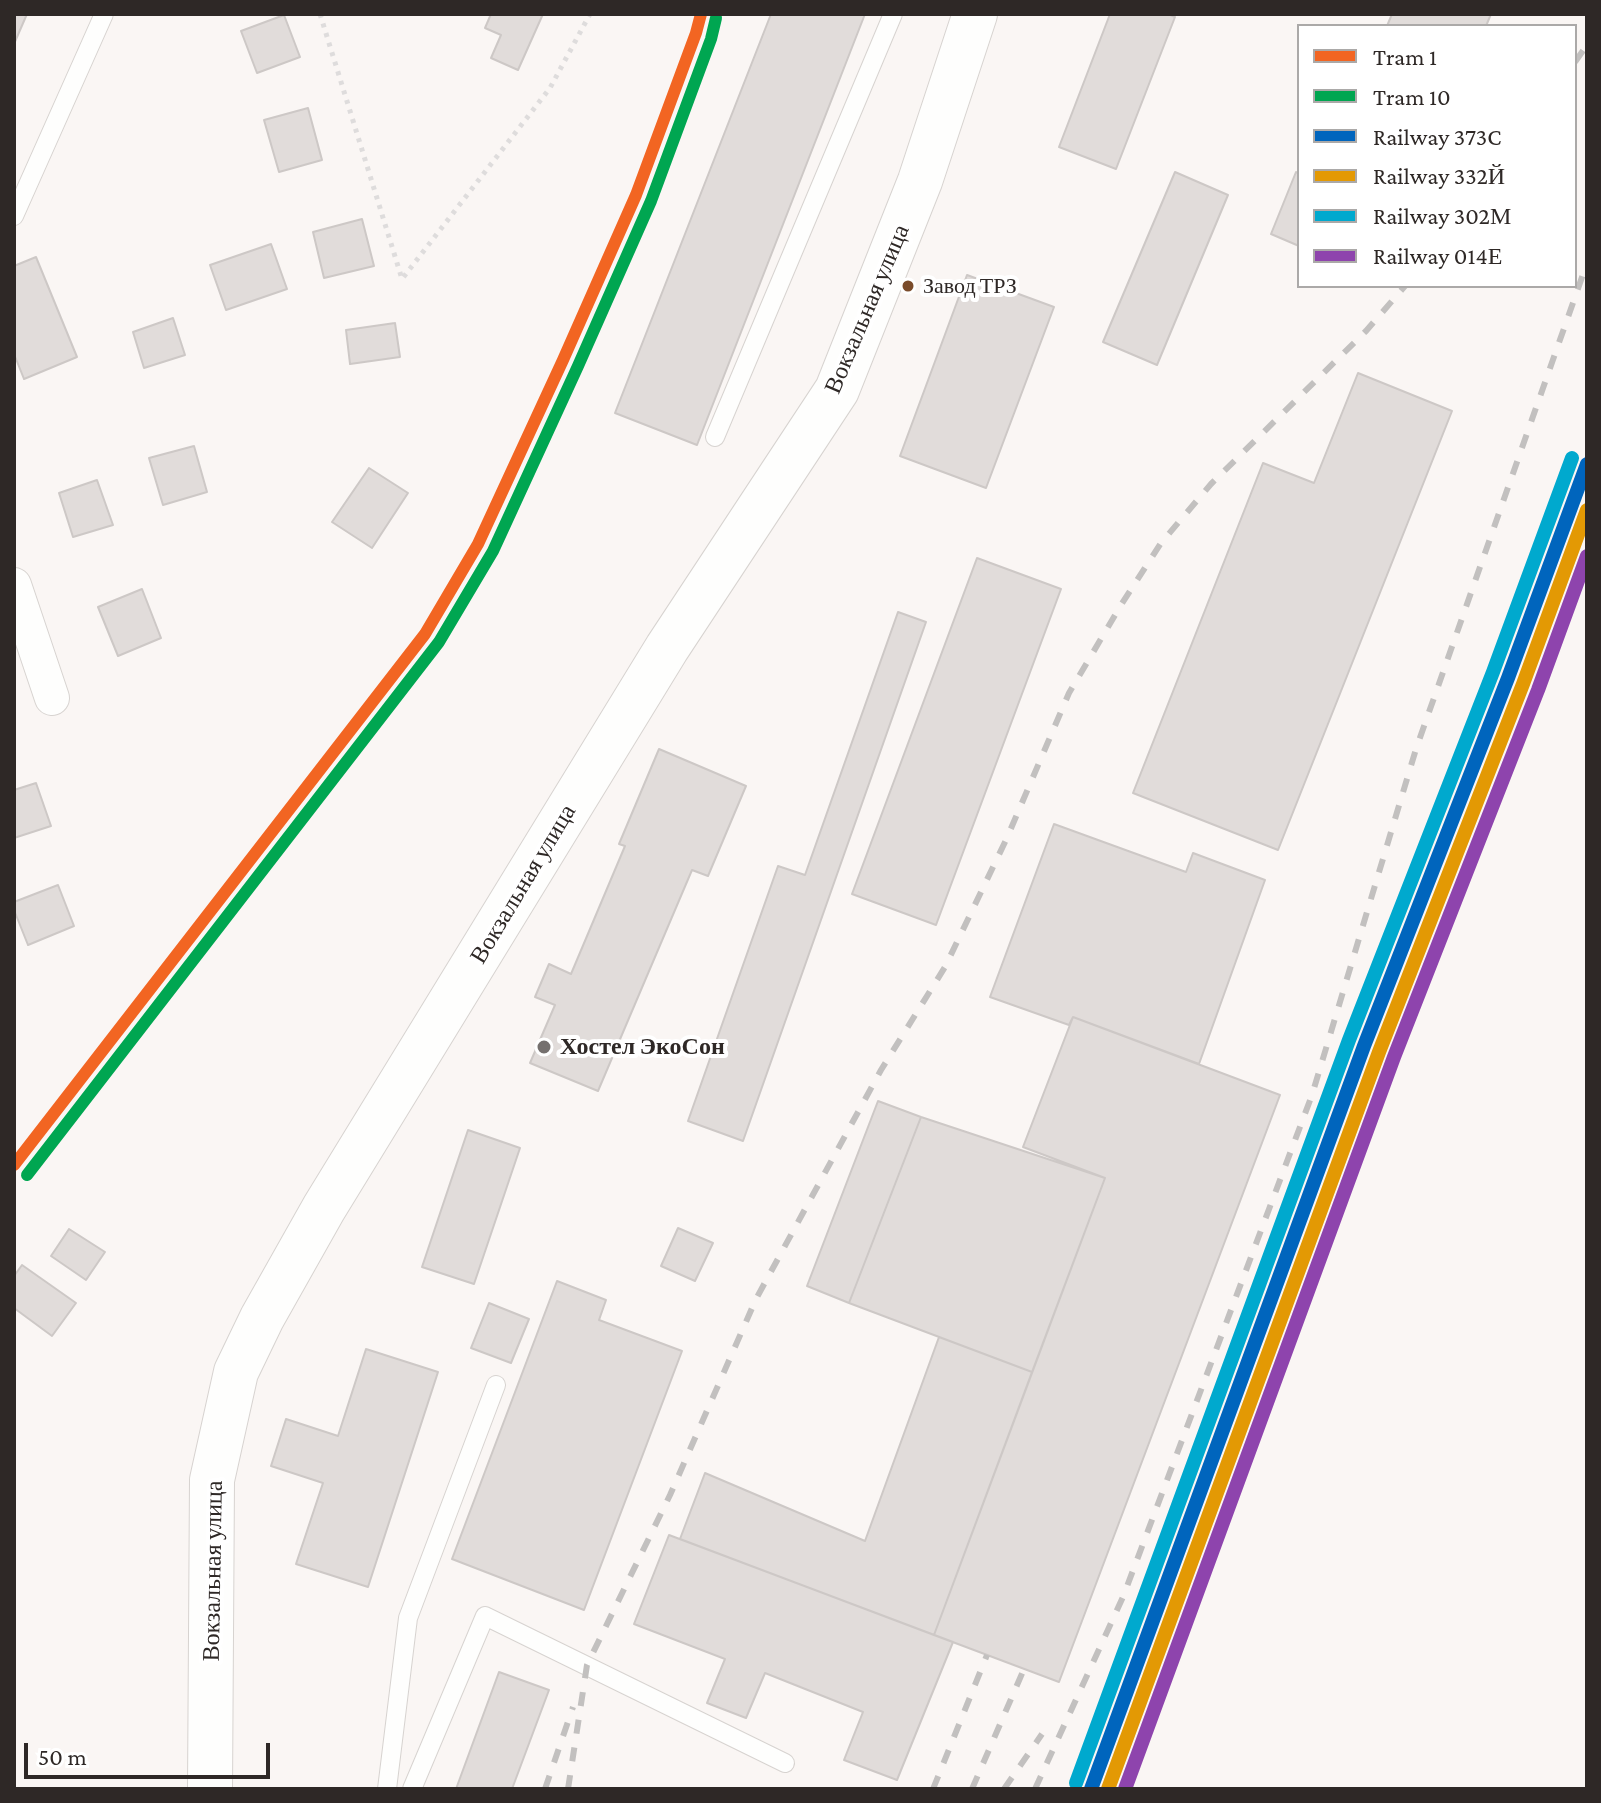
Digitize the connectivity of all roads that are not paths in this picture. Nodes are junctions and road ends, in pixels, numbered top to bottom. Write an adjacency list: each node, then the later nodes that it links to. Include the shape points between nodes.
1 (104, 14): 4 (lane)
2 (893, 14): 5 (lane)
3 (975, 14): 10 (street, Вокзальная улица, via 920,181 837,390 667,648 324,1208 236,1372 212,1480)
4 (14, 216)
5 (715, 437)
6 (14, 585): 7 (street)
7 (52, 698)
8 (496, 1385): 11 (lane, via 408,1618)
9 (785, 1763): 12 (lane, via 485,1616)
10 (210, 1789)
11 (387, 1789)
12 (412, 1789)

